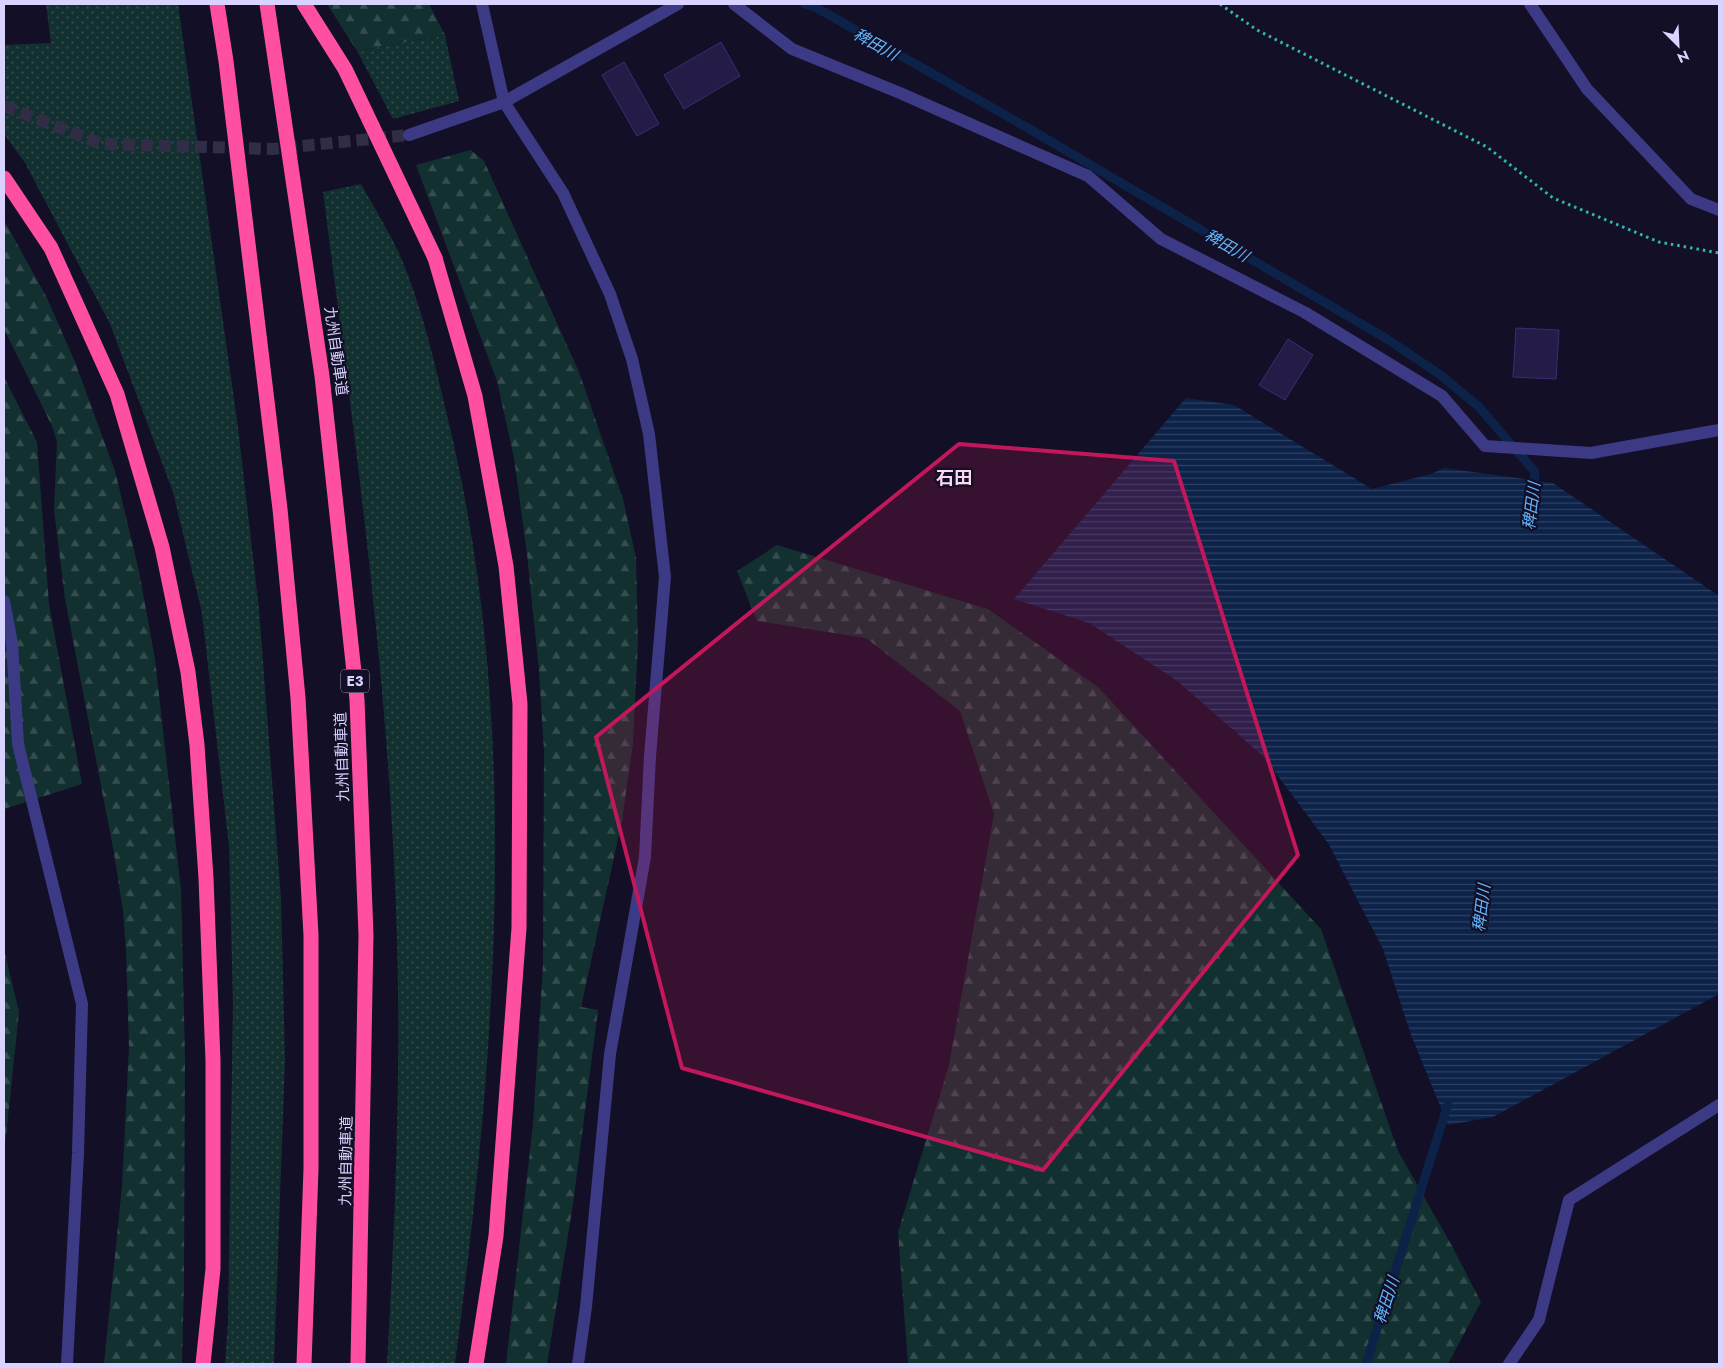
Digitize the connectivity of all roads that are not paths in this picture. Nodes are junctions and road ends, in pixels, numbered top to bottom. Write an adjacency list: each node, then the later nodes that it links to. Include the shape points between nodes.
1 (217, 4): 17 (highway, via 280,509 298,698 311,935 311,1168)
2 (267, 4): 18 (highway, 九州自動車道 / E3, via 322,376 357,700 366,935)
3 (304, 4): 19 (highway, bridge, via 345,69 435,258 475,396 506,566 520,704 519,928 496,1236)
4 (482, 4): 8 (street)
5 (678, 4): 8 (street)
6 (734, 4): 12 (street, via 792,49 1088,176 1161,239 1304,312 1442,396 1485,446 1591,453)
7 (1530, 4): 11 (street, via 1586,89 1691,198)
8 (504, 102): 9 (street); 20 (street, via 563,193 610,294 632,360 649,434 665,577 644,858 610,1054)
9 (409, 135)
10 (4, 178): 16 (highway, via 51,248 117,394 162,547 188,672 197,745 206,878 214,1061 213,1269)
11 (1719, 210)
12 (1719, 430)
13 (4, 601): 15 (street, via 12,643 18,744 82,1004)
14 (1719, 1105): 21 (street, via 1569,1200 1539,1320)
15 (67, 1364)
16 (203, 1364)
17 (304, 1364)
18 (358, 1364)
19 (476, 1364)
20 (578, 1364)
21 (1509, 1364)

